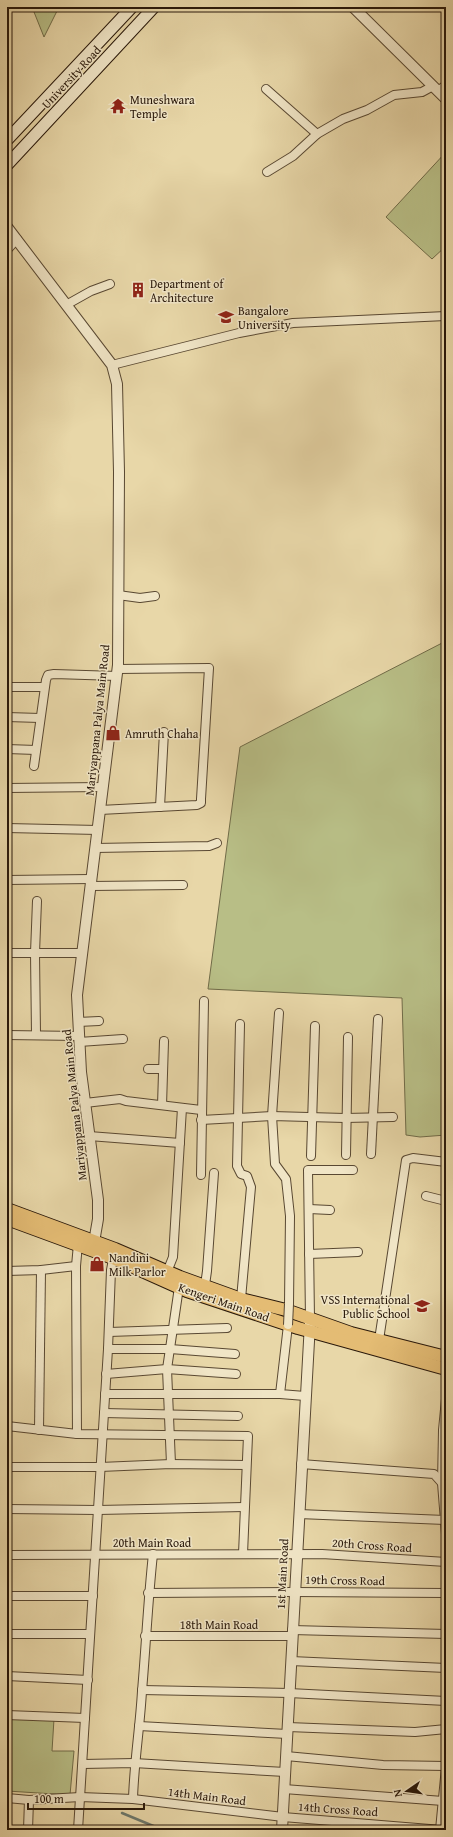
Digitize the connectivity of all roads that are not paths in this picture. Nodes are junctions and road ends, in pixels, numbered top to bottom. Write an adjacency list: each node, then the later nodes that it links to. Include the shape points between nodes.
1 (132, 7): 8 (main road, University Road)
2 (154, 7): 9 (main road, University Road)
3 (353, 7): 4 (street)
4 (439, 87): 6 (street); 7 (street, via 394,95)
5 (266, 89): 7 (street)
6 (446, 99)
7 (317, 134): 10 (street, via 293,156)
8 (7, 140)
9 (7, 165)
10 (267, 172)
11 (7, 226): 12 (street, Mariyappana Palya Main Road)
12 (17, 239): 13 (street); 15 (street, Mariyappana Palya Main Road)
13 (7, 250)
14 (110, 284): 15 (street)
15 (66, 305): 17 (street, Mariyappana Palya Main Road)
16 (446, 316): 17 (street, via 293,323 238,333)
17 (112, 365): 18 (street, Mariyappana Palya Main Road, via 117,384)
18 (118, 595): 19 (street, via 140,598); 20 (street, Mariyappana Palya Main Road)
19 (155, 596)
20 (117, 673): 22 (street, via 48,675); 29 (street, Mariyappana Palya Main Road); 31 (street, via 209,668 201,803 197,806)
21 (7, 687): 22 (street)
22 (44, 687): 24 (street)
23 (7, 717): 24 (street)
24 (40, 718): 27 (street)
25 (164, 732): 31 (street)
26 (7, 749): 27 (street)
27 (36, 750): 28 (street)
28 (34, 766)
29 (103, 787): 30 (street); 32 (street, Mariyappana Palya Main Road)
30 (7, 788)
31 (160, 807): 32 (street)
32 (100, 810): 34 (street, Mariyappana Palya Main Road)
33 (7, 828): 34 (street)
34 (98, 830): 36 (street, Mariyappana Palya Main Road)
35 (217, 843): 36 (street, via 209,846)
36 (95, 848): 38 (street, Mariyappana Palya Main Road)
37 (7, 880): 38 (street)
38 (91, 882): 39 (street); 43 (street, Mariyappana Palya Main Road)
39 (183, 885)
40 (37, 901): 42 (street)
41 (7, 952): 42 (street)
42 (35, 953): 43 (street); 51 (street)
43 (82, 953): 48 (street, Mariyappana Palya Main Road, via 77,995)
44 (204, 1001): 62 (street)
45 (278, 1013): 63 (street)
46 (378, 1019): 65 (street)
47 (99, 1020): 48 (street)
48 (78, 1022): 55 (street, Mariyappana Palya Main Road)
49 (240, 1024): 68 (street)
50 (315, 1026): 64 (street)
51 (36, 1034): 52 (street); 55 (street)
52 (7, 1035)
53 (348, 1036): 67 (street)
54 (123, 1038): 55 (street)
55 (79, 1039): 59 (street, Mariyappana Palya Main Road)
56 (164, 1041): 58 (street)
57 (148, 1069): 58 (street)
58 (163, 1069): 60 (street)
59 (85, 1103): 60 (street, via 120,1099); 70 (street, Mariyappana Palya Main Road)
60 (162, 1105): 61 (street)
61 (182, 1108): 62 (street); 71 (street)
62 (201, 1110): 69 (street)
63 (272, 1116): 64 (street); 68 (street); 97 (street, bridge, via 275,1164 286,1180 290,1216)
64 (313, 1117): 67 (street); 74 (street)
65 (372, 1117): 66 (street); 67 (street); 72 (street)
66 (393, 1117)
67 (345, 1118): 73 (street)
68 (238, 1119): 69 (street); 96 (street, via 237,1166 241,1174 247,1176 251,1182)
69 (201, 1120): 78 (street)
70 (90, 1136): 71 (street); 86 (street, Mariyappana Palya Main Road, via 98,1200)
71 (180, 1143): 93 (street, via 173,1257)
72 (371, 1154)
73 (346, 1155)
74 (311, 1156)
75 (446, 1162): 102 (street, via 413,1158 406,1160)
76 (353, 1170): 82 (street, via 308,1170)
77 (214, 1173): 94 (street)
78 (201, 1175)
79 (426, 1196): 80 (street)
80 (446, 1201)
81 (7, 1209): 86 (main road, Kengeri Main Road)
82 (309, 1209): 83 (street); 89 (street)
83 (330, 1210)
84 (7, 1219): 85 (main road, Kengeri Main Road)
85 (78, 1244): 86 (main road, Kengeri Main Road); 90 (street)
86 (94, 1246): 88 (main road, Kengeri Main Road)
87 (358, 1252): 89 (street)
88 (114, 1253): 93 (main road, Kengeri Main Road); 95 (main road, Kengeri Main Road); 101 (street)
89 (309, 1254): 98 (street)
90 (76, 1266): 91 (street); 122 (street)
91 (41, 1270): 92 (street); 120 (street)
92 (7, 1271)
93 (167, 1272): 94 (main road, Kengeri Main Road)
94 (205, 1285): 96 (main road, Kengeri Main Road)
95 (179, 1288): 97 (main road, Kengeri Main Road); 100 (street)
96 (241, 1299): 98 (main road, Kengeri Main Road, via 286,1310)
97 (288, 1325): 98 (main road, Kengeri Main Road); 112 (street)
98 (309, 1325): 102 (main road, Kengeri Main Road); 108 (main road, Kengeri Main Road); 114 (street, 1st Main Road)
99 (227, 1328): 100 (street)
100 (172, 1330): 101 (street); 104 (street)
101 (109, 1332): 103 (street)
102 (380, 1340): 106 (main road, Kengeri Main Road)
103 (108, 1349): 104 (street); 109 (street)
104 (170, 1349): 105 (street); 107 (street)
105 (235, 1354)
106 (446, 1357)
107 (167, 1369): 109 (street); 110 (street); 113 (street)
108 (446, 1369)
109 (106, 1374): 111 (street)
110 (236, 1374)
111 (105, 1394): 113 (street); 116 (street)
112 (280, 1394): 113 (street); 114 (street)
113 (168, 1395): 117 (street)
114 (305, 1396): 125 (street, 1st Main Road)
115 (446, 1399): 129 (street)
116 (104, 1413): 117 (street); 121 (street)
117 (170, 1414): 118 (street); 123 (street)
118 (238, 1416)
119 (7, 1426): 120 (street)
120 (39, 1430): 122 (street)
121 (103, 1433): 122 (street); 123 (street); 128 (street)
122 (77, 1434)
123 (171, 1434): 124 (street); 126 (street, via 248,1436)
124 (171, 1464): 126 (street); 128 (street)
125 (301, 1464): 129 (street, via 434,1474); 133 (street, 1st Main Road)
126 (246, 1465): 130 (street)
127 (7, 1466): 128 (street)
128 (100, 1467): 132 (street)
129 (442, 1483): 134 (street)
130 (244, 1508): 132 (street); 138 (street)
131 (7, 1509): 132 (street)
132 (98, 1510): 136 (street)
133 (299, 1514): 134 (street); 139 (street, 1st Main Road)
134 (445, 1520): 135 (street)
135 (446, 1534)
136 (95, 1554): 137 (street, 20th Main Road); 140 (street, 20th Main Road); 146 (street)
137 (153, 1554): 138 (street, 20th Main Road); 143 (street)
138 (243, 1554): 139 (street, 20th Main Road)
139 (296, 1554): 141 (street, 20th Cross Road); 142 (street, 1st Main Road)
140 (7, 1555)
141 (446, 1562)
142 (294, 1592): 143 (street, 19th Cross Road); 144 (street, 19th Cross Road); 147 (street, 1st Main Road)
143 (148, 1593): 151 (street)
144 (446, 1593)
145 (7, 1596): 146 (street)
146 (93, 1596): 149 (street)
147 (292, 1633): 150 (street, 18th Main Road); 151 (street, 18th Main Road); 152 (street, 1st Main Road)
148 (7, 1634): 149 (street)
149 (90, 1634): 155 (street)
150 (446, 1634)
151 (145, 1636): 156 (street)
152 (291, 1661): 153 (street); 157 (street, 1st Main Road)
153 (446, 1668)
154 (7, 1676): 155 (street)
155 (88, 1680): 160 (street)
156 (142, 1690): 157 (street); 161 (street)
157 (289, 1693): 158 (street); 163 (street, 1st Main Road)
158 (446, 1701)
159 (7, 1716): 160 (street)
160 (85, 1718): 166 (street)
161 (139, 1726): 163 (street); 165 (street)
162 (446, 1729): 163 (street, via 415,1732)
163 (287, 1730): 164 (street, 1st Main Road)
164 (286, 1756): 167 (street, via 383,1765); 168 (street, 1st Main Road)
165 (134, 1763): 166 (street); 168 (street); 173 (street)
166 (82, 1764): 171 (street)
167 (446, 1766): 170 (street)
168 (285, 1772): 169 (street, 1st Main Road)
169 (284, 1789): 170 (street); 175 (street, 1st Main Road)
170 (444, 1796): 179 (street)
171 (80, 1797): 173 (street, 14th Main Road); 174 (street, 14th Main Road); 177 (street)
172 (7, 1798): 174 (street, 14th Main Road)
173 (133, 1799): 175 (street, 14th Main Road)
174 (29, 1800): 176 (street)
175 (283, 1817): 178 (street, 1st Main Road); 179 (street, 14th Cross Road)
176 (28, 1830)
177 (78, 1830)
178 (282, 1830)
179 (440, 1830)

